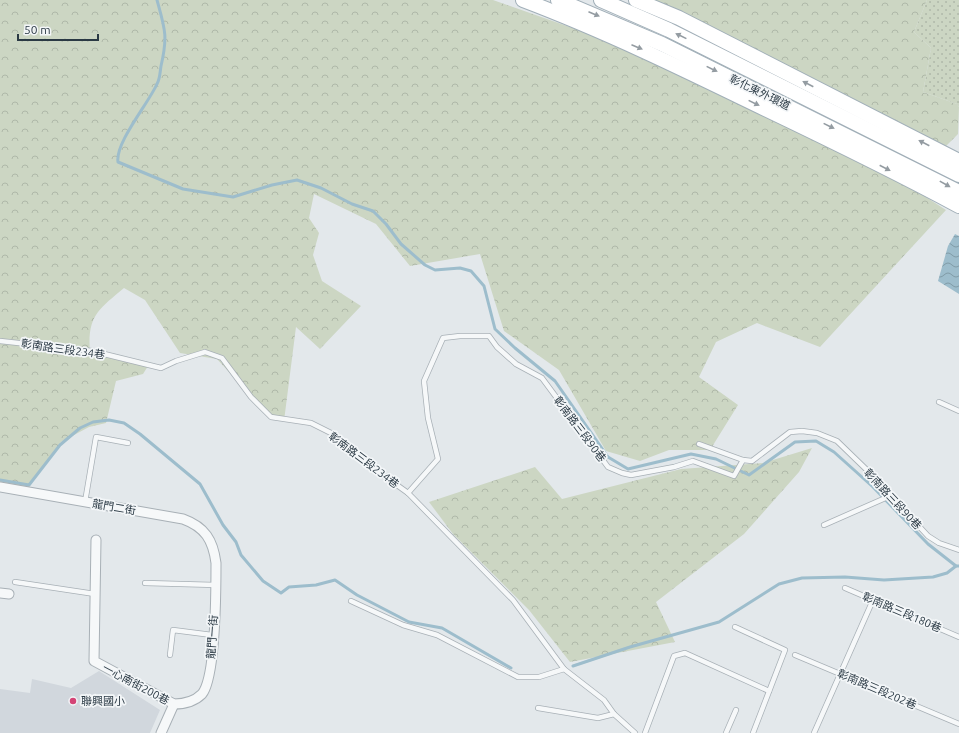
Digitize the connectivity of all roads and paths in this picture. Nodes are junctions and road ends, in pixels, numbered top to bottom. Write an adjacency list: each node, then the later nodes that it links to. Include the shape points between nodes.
1 (523, 0): 8 (main road, one-way to 8, via 656,56)
2 (558, 0): 7 (main road, 彰化東外環道, one-way to 7, via 662,44)
3 (601, 0): 6 (main road, 彰化東外環道, one-way to 3, via 676,33)
4 (636, 0): 5 (main road, one-way to 4, via 679,18)
5 (959, 161)
6 (959, 175)
7 (959, 192)
8 (959, 206)
9 (0, 340): 16 (lane, 彰南路三段234巷, via 92,352 161,368 205,352 222,358 251,397 271,417 311,424 335,435 369,465)
10 (940, 402): 11 (lane)
11 (959, 411)
12 (128, 443): 18 (lane, via 96,437)
13 (699, 444): 14 (lane)
14 (743, 460): 16 (lane, 彰南路三段90巷, via 734,476 693,460 674,467 631,475 622,474 608,467 542,378 516,364 489,336 460,336 443,338 424,381 428,418 438,459); 17 (lane, 彰南路三段90巷, via 752,461 790,432 802,430 818,433 837,441)
15 (0, 487): 18 (street, 龍門二街)
16 (408, 493): 35 (lane, 彰南路三段234巷, via 513,600)
17 (890, 496): 19 (lane); 22 (lane, 彰南路三段90巷, via 928,536)
18 (85, 502): 21 (street, 龍門二街, via 183,519 196,524)
19 (824, 525)
20 (96, 540): 27 (street, 一心南街200巷)
21 (214, 549): 25 (street, 龍門一街)
22 (959, 550)
23 (15, 582): 27 (lane)
24 (145, 583): 25 (lane)
25 (216, 586): 31 (street, 龍門一街)
26 (845, 588): 28 (lane, 彰南路三段180巷)
27 (95, 594): 38 (street, 一心南街200巷, via 94,661)
28 (874, 600): 32 (lane, 彰南路三段180巷); 36 (lane)
29 (351, 601): 35 (lane, via 403,625 437,635 518,676 539,677)
30 (735, 627): 37 (lane, via 785,650)
31 (212, 635): 33 (lane, via 173,630); 38 (street, 龍門一街, via 210,676 206,687 187,704)
32 (959, 636)
33 (170, 655)
34 (795, 655): 36 (lane, 彰南路三段202巷)
35 (564, 670): 41 (lane, 彰南路三段234巷, via 604,700)
36 (839, 674): 42 (lane, 彰南路三段202巷); 48 (lane)
37 (769, 690): 45 (lane, via 685,653 674,656); 47 (lane)
38 (174, 704): 43 (street, 一心南街200巷)
39 (538, 708): 41 (lane, via 598,718)
40 (736, 710): 46 (lane)
41 (614, 714): 44 (lane, 彰南路三段234巷)
42 (959, 724)
43 (161, 733)
44 (635, 733)
45 (645, 733)
46 (726, 733)
47 (753, 733)
48 (814, 733)

